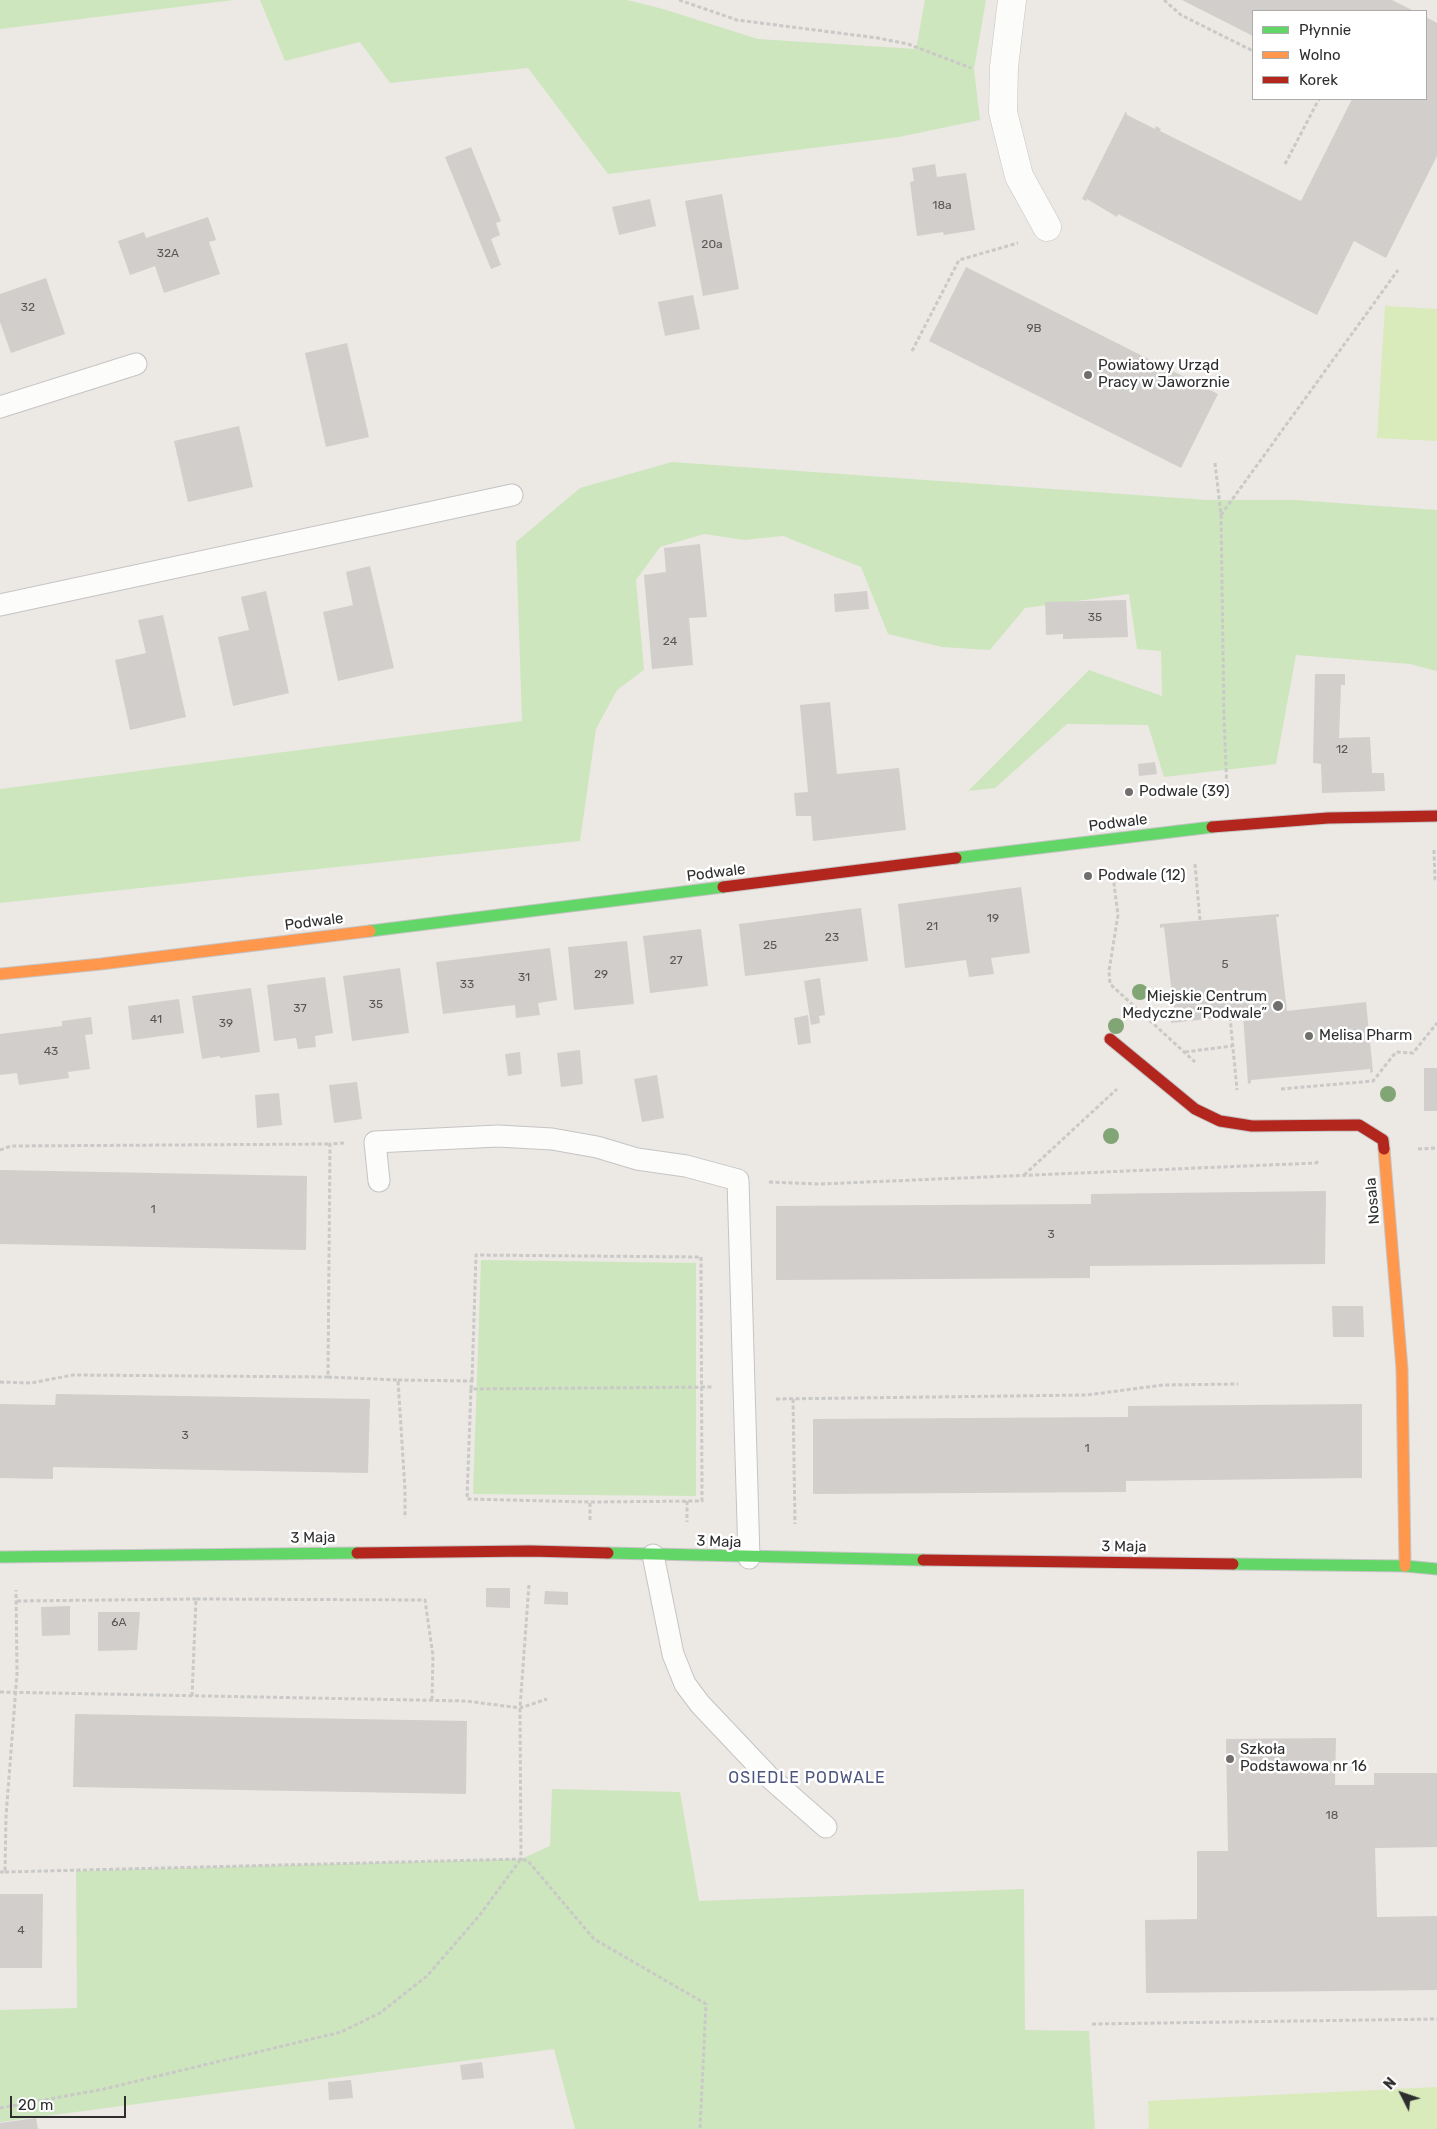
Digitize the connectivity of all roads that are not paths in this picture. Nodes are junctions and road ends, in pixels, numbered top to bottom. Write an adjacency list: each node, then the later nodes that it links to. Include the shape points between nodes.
1 (1012, 0): 2 (street, via 1004,67 1003,112 1019,176)
2 (1047, 227)
3 (136, 364): 4 (lane)
4 (0, 407)
5 (512, 495): 6 (lane)
6 (0, 604)
7 (1437, 816): 8 (street, Podwale, via 1293,820 1159,833)
8 (0, 974)
9 (1110, 1039): 14 (street, Nosala, via 1195,1109 1220,1121 1252,1126 1359,1125 1383,1140 1402,1369)
10 (379, 1181): 13 (lane, via 374,1142 498,1136 552,1140 597,1148 738,1180)
11 (653, 1555): 12 (street, 3 Maja, via 530,1551); 13 (street, 3 Maja); 16 (lane, via 674,1654 685,1684 769,1777)
12 (0, 1557)
13 (749, 1558): 14 (street, 3 Maja)
14 (1405, 1566): 15 (street, 3 Maja)
15 (1437, 1569)
16 (826, 1828)

